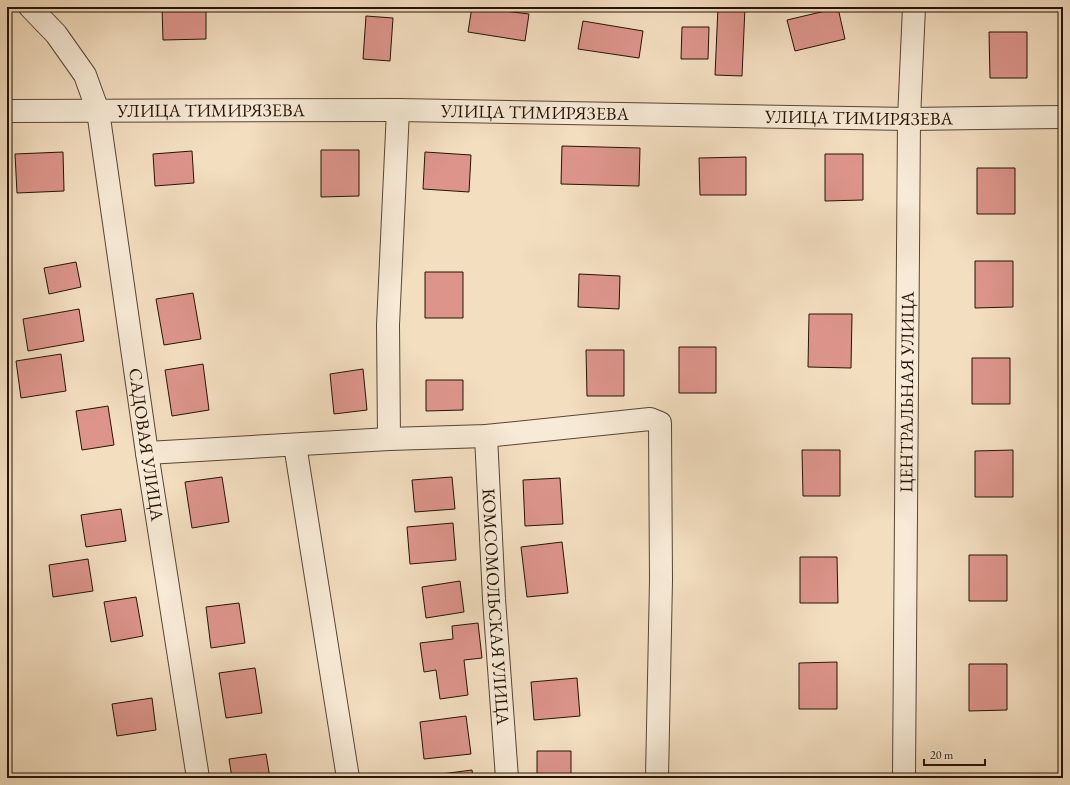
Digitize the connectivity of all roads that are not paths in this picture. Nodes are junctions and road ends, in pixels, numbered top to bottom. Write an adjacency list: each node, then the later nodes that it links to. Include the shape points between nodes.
1 (30, 7): 3 (street, САДОВАЯ УЛИЦА, via 56,34 85,75)
2 (914, 7): 7 (street, ЦЕНТРАЛЬНАЯ УЛИЦА)
3 (98, 110): 4 (street, УЛИЦА ТИМИРЯЗЕВА); 5 (street, УЛИЦА ТИМИРЯЗЕВА); 11 (street, САДОВАЯ УЛИЦА)
4 (398, 110): 7 (street, УЛИЦА ТИМИРЯЗЕВА); 9 (street, via 388,325)
5 (7, 111)
6 (1063, 117): 7 (street, УЛИЦА ТИМИРЯЗЕВА)
7 (909, 118): 16 (street, ЦЕНТРАЛЬНАЯ УЛИЦА)
8 (486, 436): 9 (street); 14 (street, КОМСОМОЛЬСКАЯ УЛИЦА); 15 (street, via 650,419 660,423 661,580)
9 (389, 439): 10 (street)
10 (295, 445): 11 (street); 13 (street)
11 (147, 452): 12 (street, САДОВАЯ УЛИЦА)
12 (198, 778)
13 (348, 778)
14 (507, 778)
15 (657, 778)
16 (904, 778)

